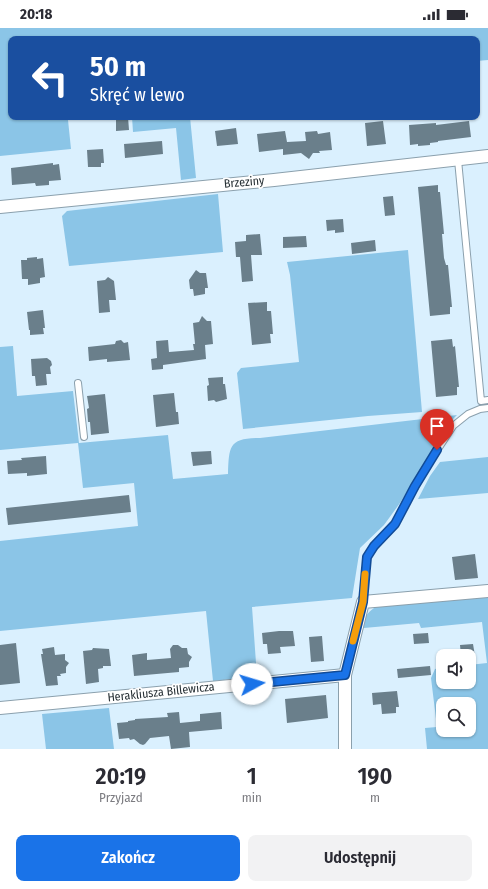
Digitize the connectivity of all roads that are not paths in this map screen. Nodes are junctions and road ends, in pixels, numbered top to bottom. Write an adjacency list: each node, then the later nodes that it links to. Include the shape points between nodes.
1 (488, 156): 2 (street, Brzeziny)
2 (458, 160): 3 (street, Brzeziny); 5 (lane, via 481,401)
3 (0, 207)
4 (78, 383): 7 (lane)
5 (488, 400)
6 (488, 408): 9 (lane, via 480,408 468,414 453,426 421,475 395,524 374,546 367,557)
7 (84, 437)
8 (488, 591): 9 (street)
9 (363, 602): 10 (street)
10 (345, 675): 11 (street, Herakliusza Billewicza); 12 (street)
11 (0, 708)
12 (345, 749)

